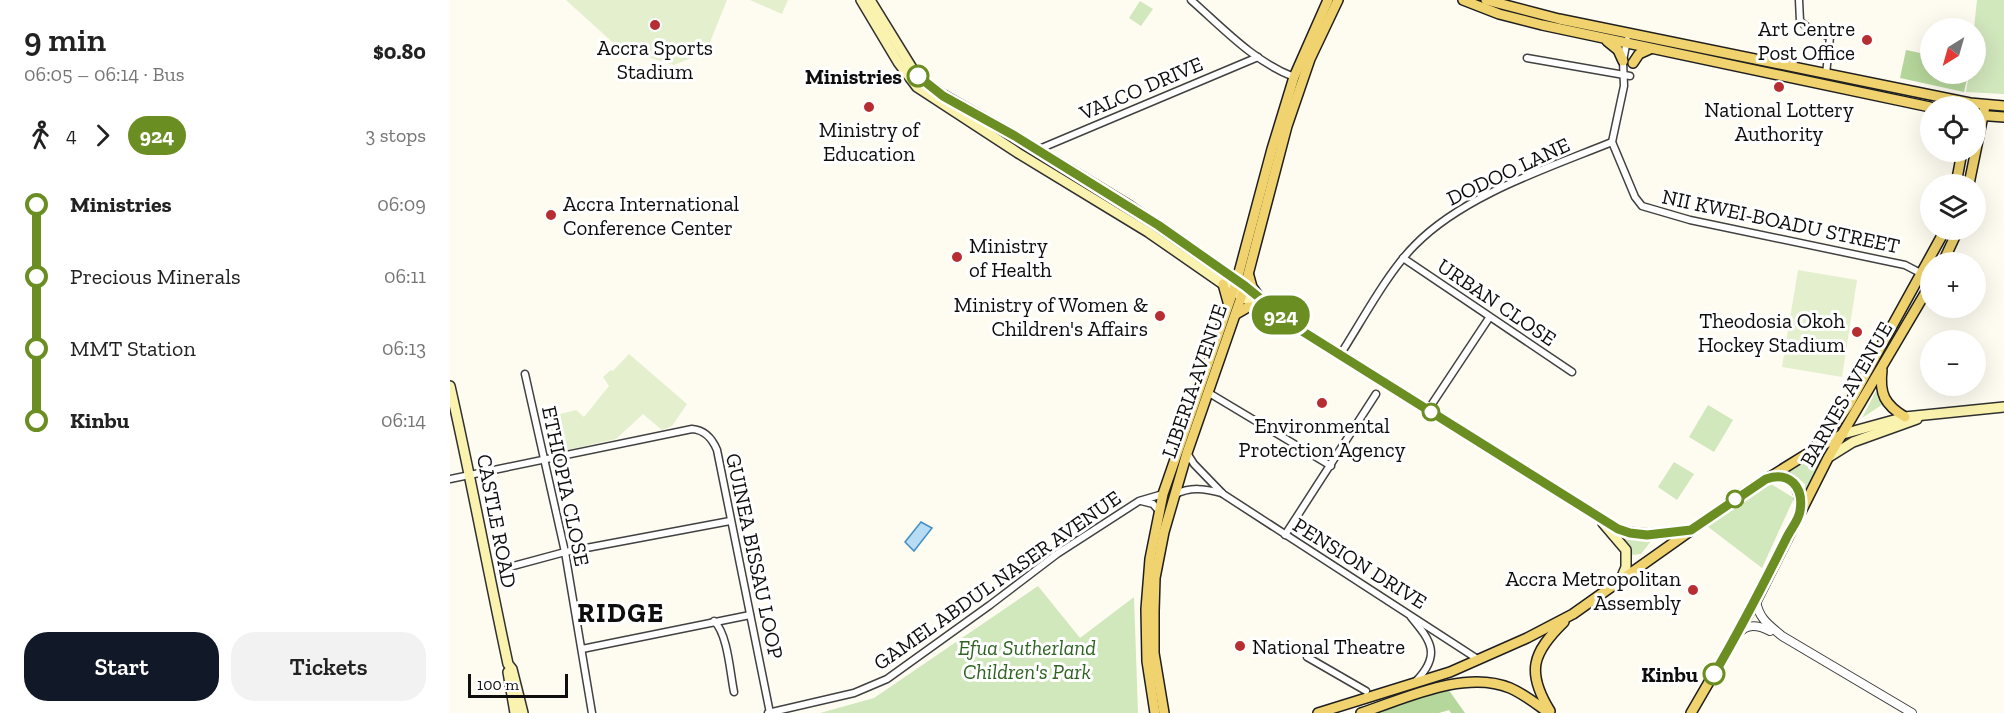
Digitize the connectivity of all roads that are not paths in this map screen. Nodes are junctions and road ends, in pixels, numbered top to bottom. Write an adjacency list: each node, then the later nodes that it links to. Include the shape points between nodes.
1 (861, 0): 27 (main road, via 917,87)
2 (870, 0): 26 (main road, via 922,80)
3 (1191, 0): 13 (street)
4 (1328, 0): 18 (main road, LIBERIA AVENUE)
5 (1338, 0): 31 (main road, LIBERIA AVENUE, via 1310,59 1287,126)
6 (1463, 0): 10 (main road, via 1515,18)
7 (1486, 0): 9 (main road)
8 (1799, 0): 16 (street, via 1800,21 1830,37)
9 (1633, 34): 11 (street); 16 (main road)
10 (1603, 38): 11 (main road); 15 (main road)
11 (1631, 45): 12 (main road); 15 (street)
12 (1650, 49): 15 (main road); 20 (main road)
13 (1258, 57): 18 (street); 26 (street, VALCO DRIVE)
14 (1527, 58): 17 (street)
15 (1628, 62): 17 (street)
16 (1826, 74): 19 (main road)
17 (1626, 75): 25 (street)
18 (1294, 76): 32 (main road, LIBERIA AVENUE, via 1272,149)
19 (1928, 96)
20 (1920, 105)
21 (1986, 106): 22 (main road)
22 (2004, 106)
23 (1986, 116): 24 (main road)
24 (2004, 117)
25 (1612, 142): 29 (street, DODOO LANE, via 1482,197 1435,226); 30 (street, NII KWEI-BOADU STREET, via 1635,197 1649,209 1905,265)
26 (1037, 150): 28 (main road)
27 (1018, 153): 28 (main road, via 1026,149); 33 (main road, via 1148,232)
28 (1055, 161): 32 (main road)
29 (1403, 258): 39 (street, URBAN CLOSE); 40 (street, DODOO LANE)
30 (1920, 272): 52 (main road, BARNES AVENUE, via 1848,406)
31 (1248, 274): 32 (main road, LIBERIA AVENUE); 36 (main road)
32 (1241, 283): 34 (main road, LIBERIA AVENUE); 36 (main road)
33 (1223, 284): 34 (main road); 37 (main road)
34 (1237, 294): 36 (main road); 37 (main road, LIBERIA AVENUE); 38 (main road, LIBERIA AVENUE)
35 (1920, 302): 41 (main road, BARNES AVENUE)
36 (1260, 303): 38 (main road); 40 (main road)
37 (1228, 305): 61 (main road, LIBERIA AVENUE)
38 (1236, 315): 45 (main road, LIBERIA AVENUE)
39 (1489, 318): 42 (street, URBAN CLOSE); 48 (street)
40 (1340, 355): 48 (main road)
41 (1883, 363): 50 (main road, via 1883,395); 51 (main road, BARNES AVENUE)
42 (1572, 372)
43 (525, 374): 55 (street, ETHIOPIA CLOSE)
44 (450, 386): 57 (main road, CASTLE ROAD)
45 (1209, 393): 53 (main road, LIBERIA AVENUE); 56 (street)
46 (1376, 394): 56 (street)
47 (2004, 407): 49 (main road)
48 (1428, 410): 66 (main road)
49 (1922, 416): 50 (main road); 54 (main road, via 1853,442)
50 (1905, 417): 51 (main road)
51 (1843, 434): 52 (main road); 54 (main road, BARNES AVENUE)
52 (1810, 452): 59 (main road)
53 (1187, 453): 60 (street, PENSION DRIVE); 62 (main road, LIBERIA AVENUE)
54 (1828, 458): 65 (main road, BARNES AVENUE)
55 (545, 459): 57 (street, GUINEA BISSAU LOOP); 67 (street, GUINEA BISSAU LOOP, via 698,429 714,442); 70 (street, ETHIOPIA CLOSE)
56 (1331, 466): 69 (street)
57 (470, 475): 58 (street, GUINEA BISSAU LOOP); 83 (main road, CASTLE ROAD)
58 (450, 479)
59 (1766, 479): 65 (main road, via 1784,476 1792,481 1800,493); 68 (main road)
60 (1223, 494): 62 (street, PENSION DRIVE, via 1200,488); 69 (street, PENSION DRIVE)
61 (1163, 495): 63 (street, GAMEL ABDUL NASER AVENUE); 64 (main road, LIBERIA AVENUE)
62 (1173, 496): 92 (main road, LIBERIA AVENUE, via 1155,578 1154,652)
63 (1140, 501): 64 (street, GAMEL ABDUL NASER AVENUE, via 1154,504); 90 (street, GAMEL ABDUL NASER AVENUE, via 1057,554 886,679 854,693)
64 (1159, 511): 91 (main road, LIBERIA AVENUE, via 1146,609 1147,661)
65 (1800, 513): 73 (main road, BARNES AVENUE)
66 (1597, 517): 68 (main road, via 1630,533); 72 (main road, via 1626,550)
67 (730, 521): 70 (street); 76 (street, GUINEA BISSAU LOOP)
68 (1691, 530): 72 (main road)
69 (1285, 535): 74 (street, PENSION DRIVE)
70 (565, 552): 71 (street); 80 (street, ETHIOPIA CLOSE)
71 (502, 569)
72 (1621, 579): 75 (main road)
73 (1756, 601): 78 (street, via 1764,621); 79 (main road, BARNES AVENUE)
74 (1408, 614): 82 (street, PENSION DRIVE); 84 (street, via 1423,630 1431,649 1428,664)
75 (1572, 614): 82 (main road); 95 (main road, via 1545,642 1537,657 1536,682)
76 (750, 615): 77 (street); 90 (street, GUINEA BISSAU LOOP)
77 (714, 621): 80 (street); 86 (street, via 721,630)
78 (1782, 636): 79 (street, via 1755,626 1742,629); 97 (street)
79 (1736, 637): 96 (main road, BARNES AVENUE)
80 (582, 649): 89 (street, ETHIOPIA CLOSE)
81 (1307, 657): 85 (street)
82 (1479, 660): 84 (main road)
83 (508, 664): 87 (main road, CASTLE ROAD); 88 (main road, CASTLE ROAD)
84 (1414, 683): 93 (main road)
85 (1366, 691)
86 (734, 692)
87 (515, 713)
88 (523, 713)
89 (592, 713)
90 (769, 713)
91 (1155, 713)
92 (1164, 713)
93 (1318, 713)
94 (1361, 713): 95 (main road, via 1432,689 1478,682 1507,687)
95 (1550, 713)
96 (1691, 713)
97 (1912, 713)

